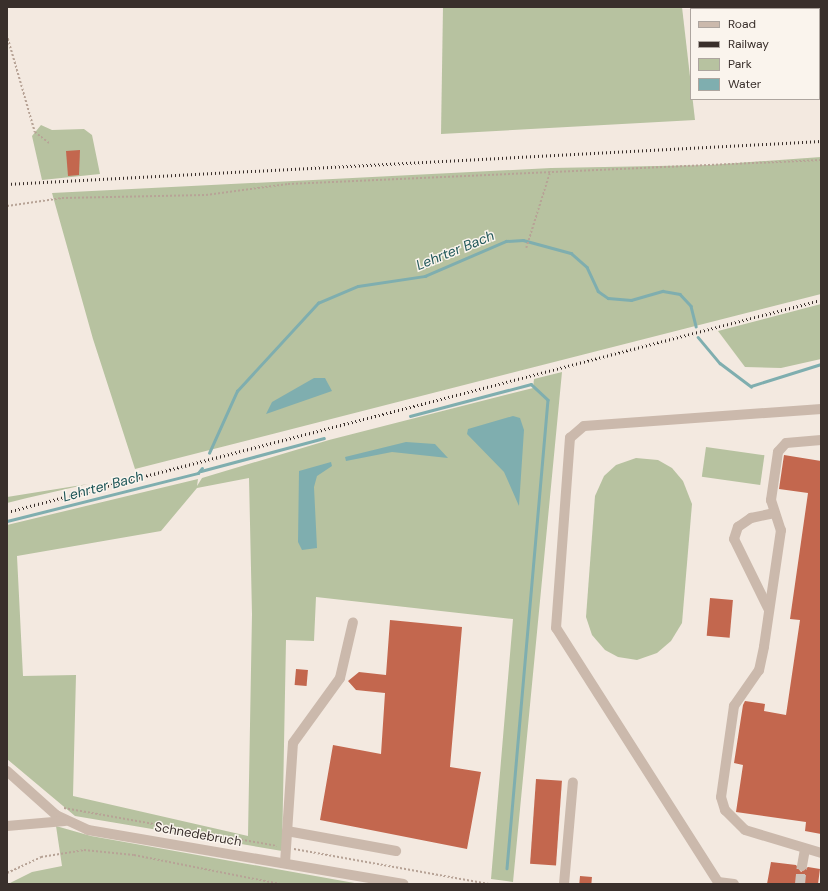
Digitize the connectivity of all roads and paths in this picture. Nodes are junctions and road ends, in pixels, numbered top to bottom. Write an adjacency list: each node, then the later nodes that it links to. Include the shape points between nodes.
1 (7, 35): 2 (path, via 35,132)
2 (49, 143)
3 (821, 160): 4 (path)
4 (550, 172): 5 (path, via 288,184 206,195 62,198); 6 (path)
5 (7, 206)
6 (526, 248)
7 (821, 409): 29 (street, via 584,426 570,438 556,628 718,882)
8 (821, 440): 9 (street, via 786,443 778,452 771,500)
9 (774, 513): 10 (street, via 781,530); 10 (street, via 751,518 738,527 734,539)
10 (769, 610): 19 (street, via 759,670 734,706 721,797 725,810 745,830)
11 (353, 622): 17 (street, via 340,678 293,743)
12 (7, 771): 14 (street, Schnedebruch)
13 (573, 782): 28 (street)
14 (48, 808): 15 (street, Schnedebruch); 18 (path)
15 (65, 821): 16 (street); 22 (street, Schnedebruch, via 88,830)
16 (7, 826)
17 (287, 831): 18 (street); 20 (street)
18 (286, 848): 22 (street); 27 (path)
19 (805, 849): 21 (street); 23 (street)
20 (396, 851)
21 (821, 853)
22 (285, 863): 26 (street, Schnedebruch)
23 (802, 866)
24 (7, 873): 25 (path, via 41,857 84,850 134,855)
25 (280, 884)
26 (404, 884)
27 (489, 884)
28 (564, 884)
29 (734, 884)

